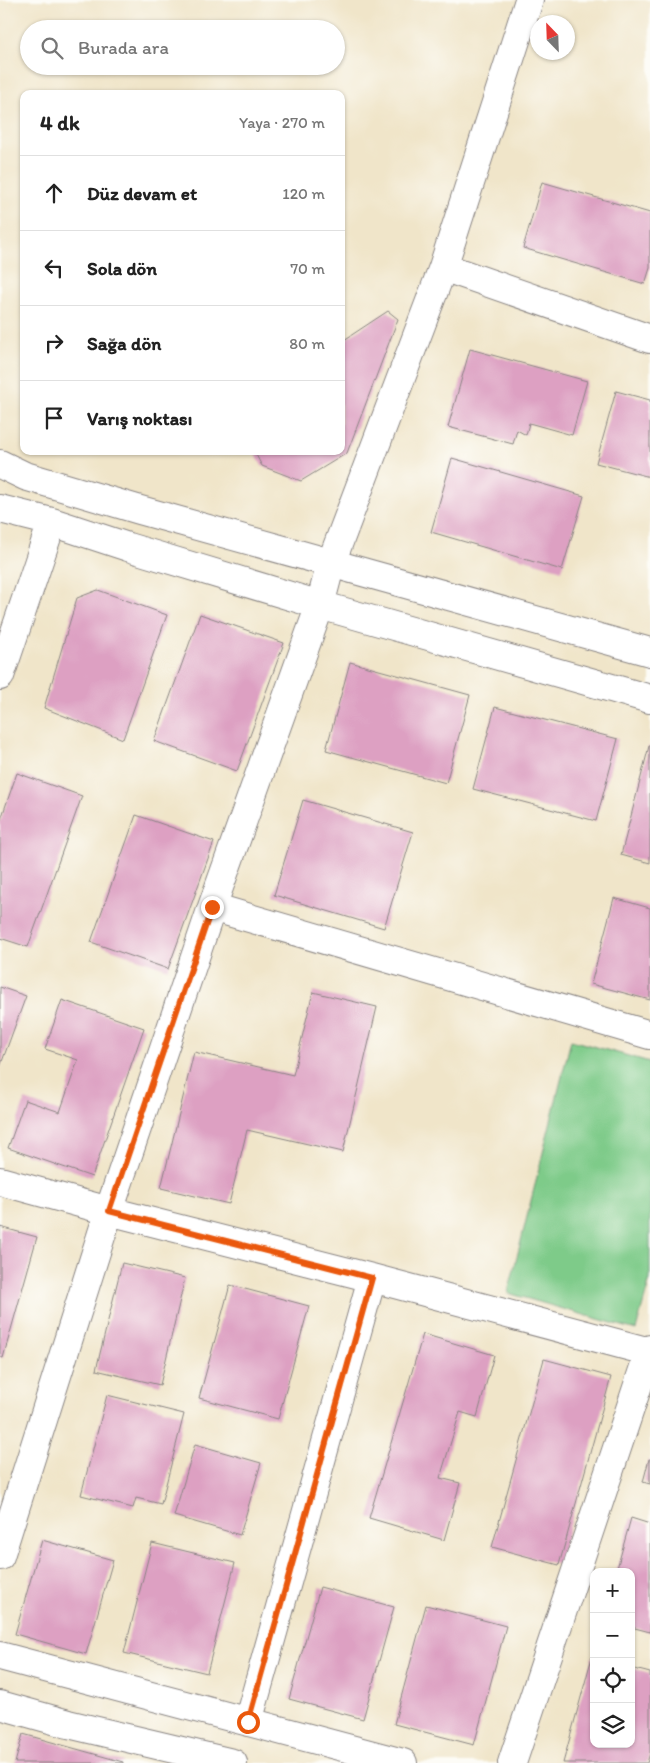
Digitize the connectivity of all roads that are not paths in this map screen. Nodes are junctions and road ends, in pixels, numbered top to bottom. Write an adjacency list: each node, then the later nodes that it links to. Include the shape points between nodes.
1 (529, 0): 2 (street)
2 (443, 268): 3 (street); 7 (street)
3 (650, 339)
4 (0, 464): 7 (street, via 35,478)
5 (0, 508): 6 (street)
6 (52, 522): 8 (street); 10 (street)
7 (331, 564): 8 (street); 9 (street)
8 (320, 605): 11 (street); 12 (street)
9 (650, 652)
10 (0, 676)
11 (650, 699)
12 (212, 907): 13 (street); 15 (street)
13 (650, 1036)
14 (0, 1181): 15 (street)
15 (109, 1211): 16 (street); 18 (street)
16 (372, 1278): 17 (street); 21 (street)
17 (650, 1351): 24 (street)
18 (0, 1556)
19 (0, 1656): 21 (street)
20 (0, 1705): 22 (street)
21 (248, 1722): 23 (street)
22 (233, 1763)
23 (403, 1763)
24 (512, 1763)

